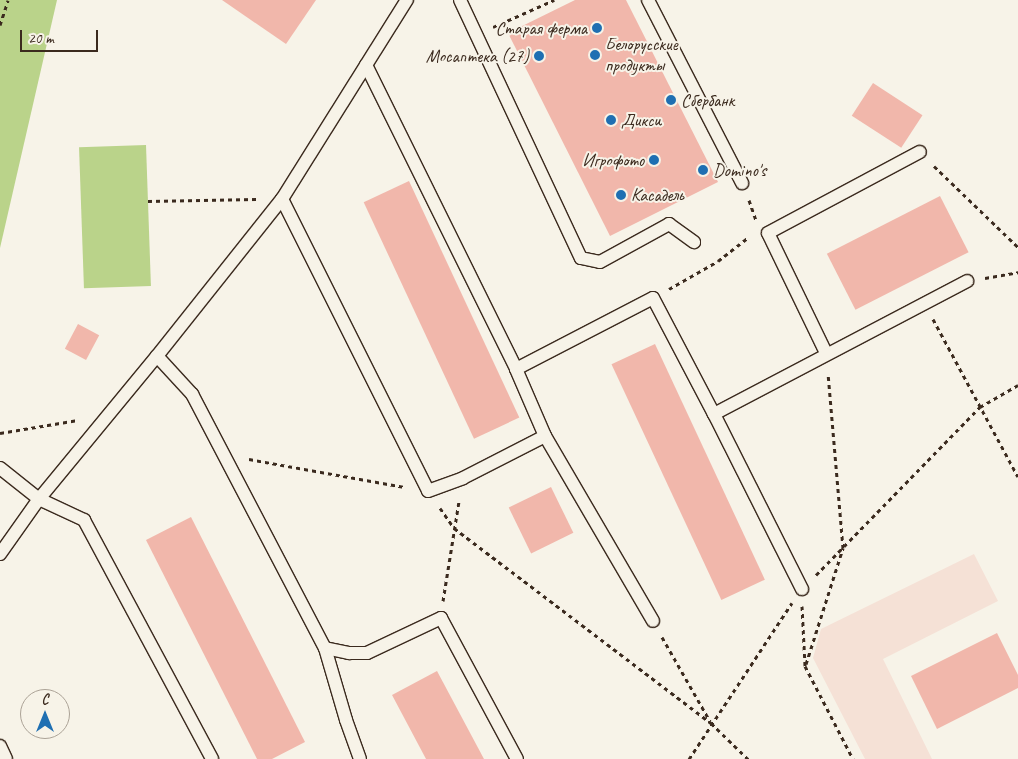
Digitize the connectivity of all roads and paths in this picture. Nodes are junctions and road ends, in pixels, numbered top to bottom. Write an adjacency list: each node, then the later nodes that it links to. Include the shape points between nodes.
1 (8, 0): 6 (path)
2 (407, 0): 8 (lane)
3 (460, 0): 7 (lane)
4 (554, 0): 7 (path)
5 (648, 0): 10 (lane)
6 (0, 25)
7 (478, 34): 15 (lane, via 582,258 600,262 669,224)
8 (366, 65): 11 (lane); 23 (lane)
9 (920, 152): 16 (path); 21 (lane, via 768,233)
10 (742, 183): 13 (path)
11 (282, 199): 12 (path); 22 (lane); 34 (lane)
12 (148, 201)
13 (760, 228)
14 (753, 234): 19 (path, via 718,261)
15 (694, 242)
16 (1018, 247)
17 (1018, 272): 18 (path)
18 (967, 281): 20 (lane)
19 (653, 298): 23 (lane); 27 (lane)
20 (925, 303): 21 (lane); 25 (path)
21 (826, 353): 27 (lane); 37 (path)
22 (157, 356): 26 (lane); 30 (lane, via 192,394)
23 (516, 369): 29 (lane)
24 (1018, 385): 25 (path)
25 (980, 407): 32 (path); 37 (path)
26 (108, 414): 28 (path); 35 (lane)
27 (714, 414): 39 (lane)
28 (0, 433)
29 (545, 436): 33 (lane); 41 (lane)
30 (222, 454): 34 (path); 42 (lane)
31 (0, 468): 35 (lane)
32 (1018, 477)
33 (463, 478): 34 (lane); 36 (path)
34 (428, 491): 36 (path)
35 (39, 499): 38 (lane); 47 (lane, via 84,520)
36 (454, 528): 40 (path); 44 (path)
37 (843, 548): 39 (path); 43 (path)
38 (0, 554)
39 (802, 589): 43 (path); 44 (path)
40 (441, 618): 42 (lane, via 367,653); 49 (lane)
41 (653, 622): 44 (path)
42 (325, 648): 48 (lane)
43 (805, 666): 52 (path)
44 (711, 723): 50 (path); 51 (path)
45 (0, 746): 46 (lane)
46 (6, 759)
47 (212, 759)
48 (360, 759)
49 (517, 759)
50 (689, 759)
51 (748, 759)
52 (852, 759)

